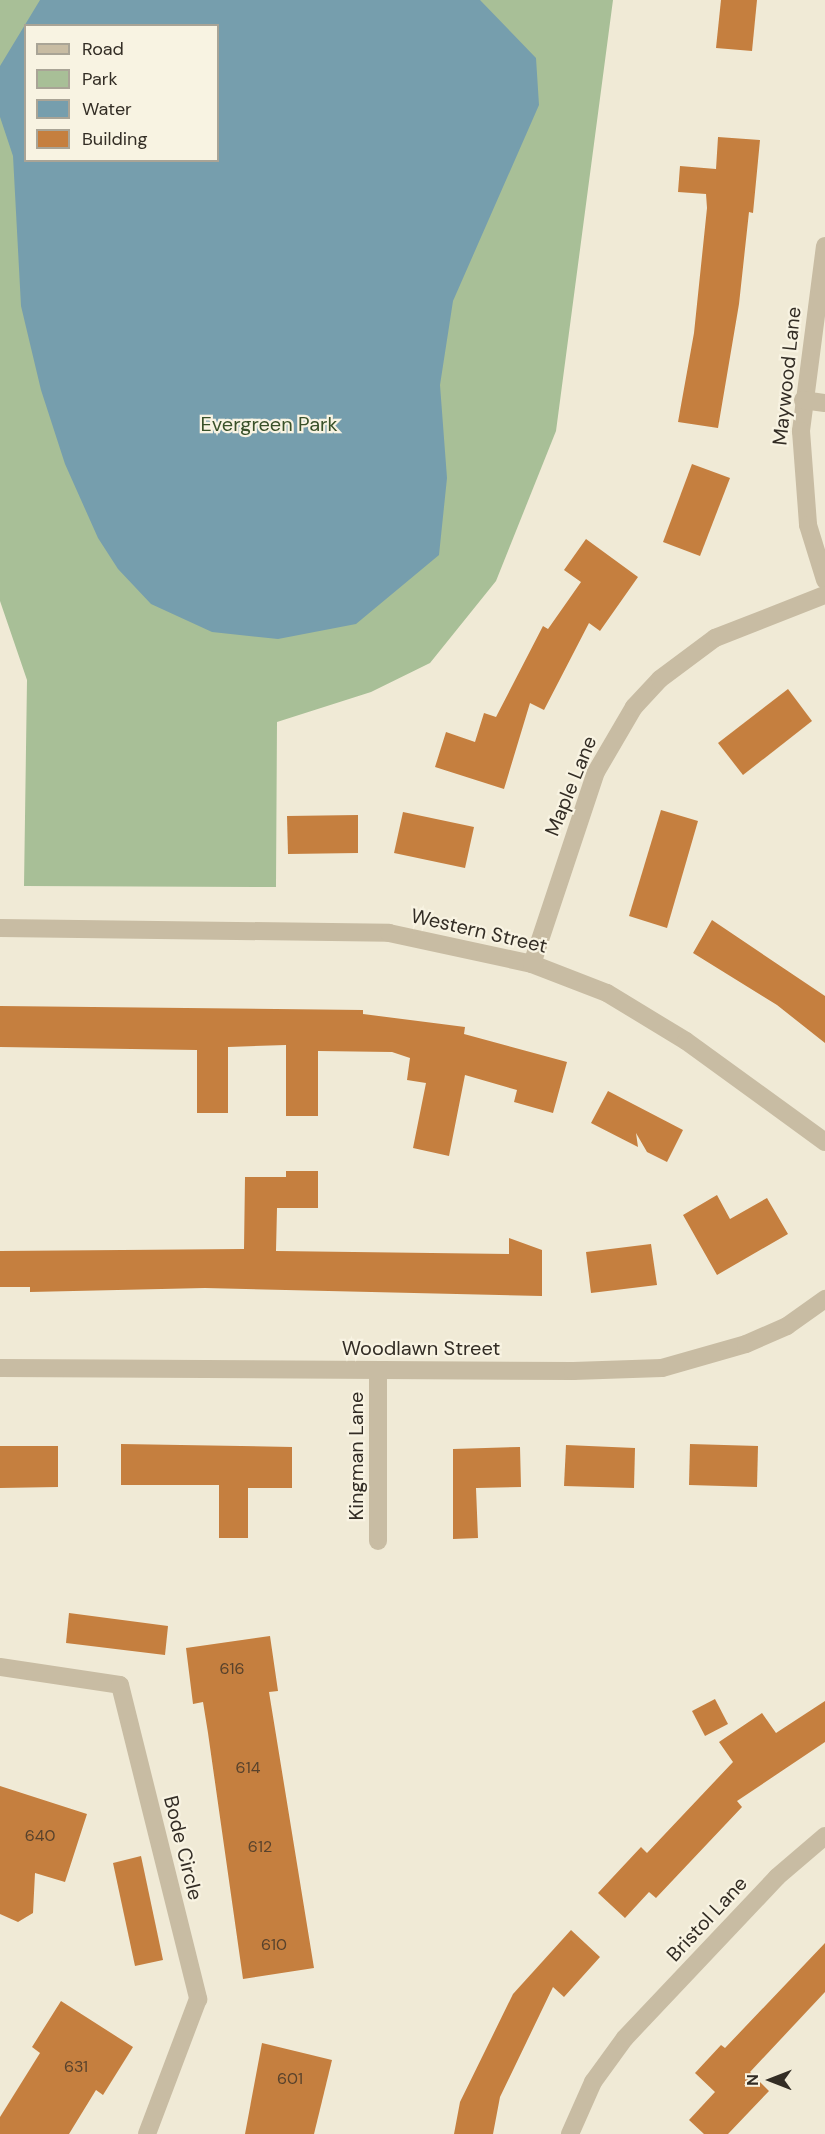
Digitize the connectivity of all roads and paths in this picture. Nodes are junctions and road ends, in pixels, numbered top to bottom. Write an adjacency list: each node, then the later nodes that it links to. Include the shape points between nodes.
1 (825, 246): 2 (street, Maywood Lane)
2 (803, 400): 3 (street); 4 (street, Maywood Lane, via 804,500)
3 (825, 403)
4 (825, 580)
5 (825, 595): 7 (street, Maple Lane, via 715,638 660,679 634,707 596,772)
6 (0, 928): 7 (street, Western Street, via 389,933)
7 (532, 964): 8 (street, Western Street, via 607,993)
8 (825, 1142)
9 (825, 1299): 11 (street, Woodlawn Street, via 787,1326 738,1348 662,1368)
10 (0, 1368): 11 (street, Woodlawn Street)
11 (378, 1371): 12 (street, Kingman Lane)
12 (378, 1541)
13 (0, 1667): 15 (street, Bode Circle, via 120,1685 198,1999)
14 (825, 1836): 16 (street, Bristol Lane, via 777,1877 625,2038 592,2082)
15 (147, 2134)
16 (570, 2134)

